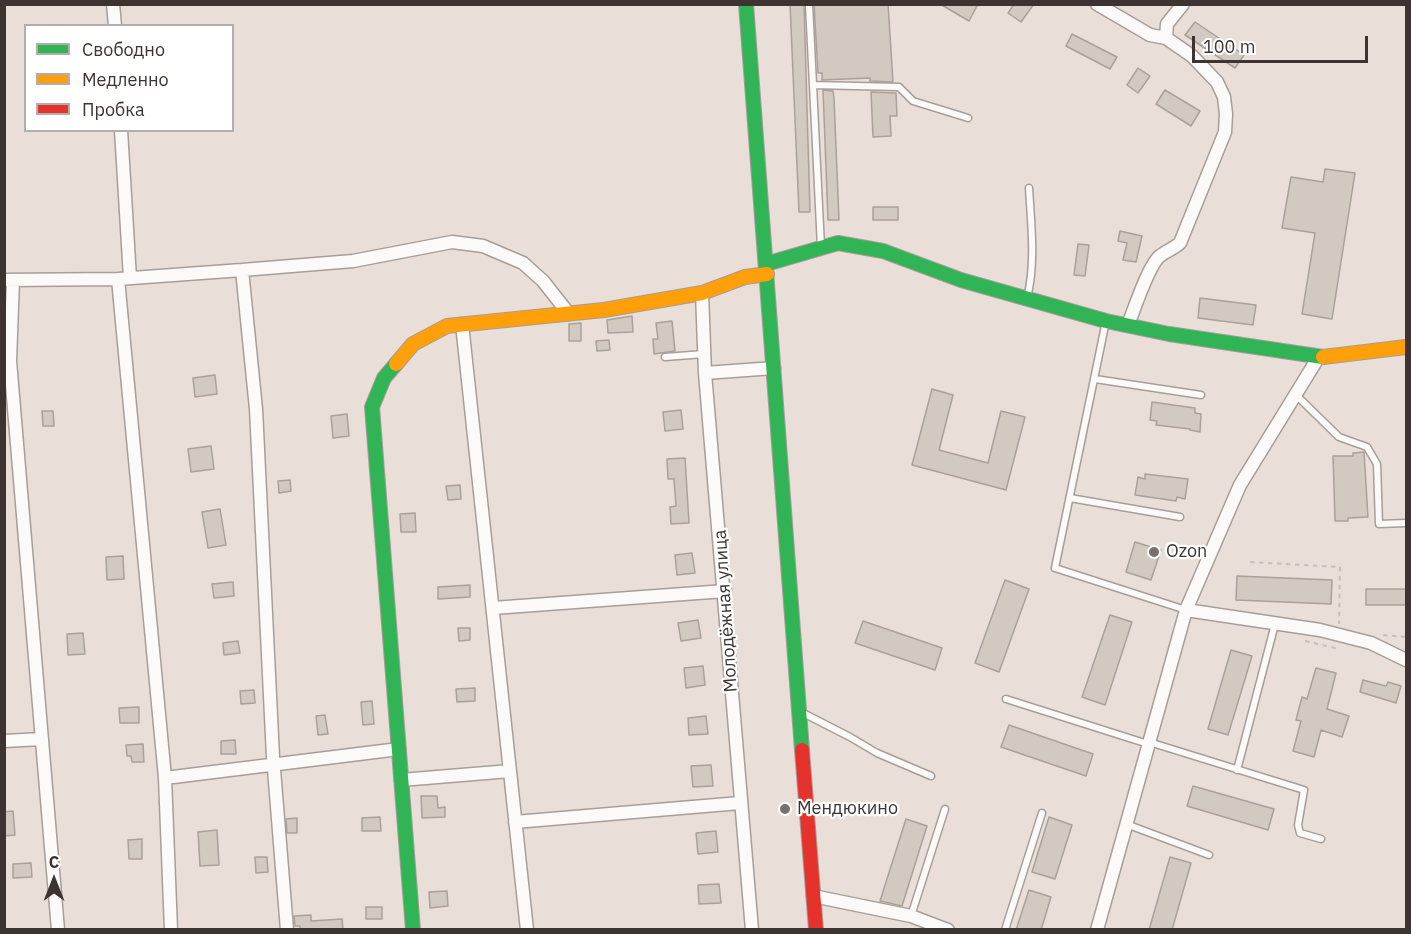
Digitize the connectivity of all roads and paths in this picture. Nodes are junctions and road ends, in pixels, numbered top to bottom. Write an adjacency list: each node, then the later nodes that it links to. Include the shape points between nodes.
1 (113, 4): 6 (street)
2 (746, 4): 13 (street)
3 (809, 4): 8 (lane)
4 (1097, 4): 7 (street, via 1150,35)
5 (1183, 4): 7 (street, via 1167,24)
6 (115, 24)
7 (1166, 38): 22 (street, via 1192,56 1217,82 1224,97 1225,132 1180,243 1160,255 1153,265)
8 (813, 85): 9 (lane, via 899,87 913,101); 12 (lane)
9 (968, 118)
10 (121, 132): 15 (street)
11 (1029, 188): 18 (lane, via 1031,261)
12 (821, 247): 13 (street); 18 (street, via 838,243 883,250 961,280)
13 (766, 269): 17 (street); 27 (street)
14 (242, 270): 15 (street); 19 (street, via 353,261 452,242 483,246 523,264 543,280); 49 (street, via 256,409)
15 (124, 278): 16 (street); 53 (street)
16 (9, 280): 45 (street, via 10,361)
17 (702, 293): 19 (street); 24 (street, Молодёжная улица)
18 (1027, 298): 20 (street)
19 (569, 314): 21 (street)
20 (1106, 321): 22 (street); 29 (lane)
21 (462, 324): 37 (street); 48 (street, via 447,326 413,344 384,378 372,407)
22 (1128, 325): 26 (street)
23 (1407, 347): 26 (street)
24 (705, 354): 25 (lane); 28 (street, Молодёжная улица)
25 (665, 357)
26 (1318, 358): 31 (street)
27 (774, 368): 28 (street); 44 (street)
28 (705, 373): 36 (street, Молодёжная улица)
29 (1095, 379): 30 (lane); 32 (lane)
30 (1201, 395)
31 (1296, 395): 34 (lane, via 1340,437 1367,447 1377,464 1379,524); 38 (street, via 1239,485)
32 (1070, 498): 33 (lane); 38 (lane, via 1055,568)
33 (1180, 517)
34 (1407, 523)
35 (1250, 562): 40 (path, via 1340,567)
36 (725, 591): 37 (street); 55 (street, Молодёжная улица)
37 (493, 608): 51 (street)
38 (1186, 610): 39 (street); 47 (street)
39 (1275, 623): 40 (street); 50 (lane)
40 (1338, 635): 41 (path, via 1335,648); 42 (street, via 1371,643)
41 (1304, 641)
42 (1407, 660)
43 (1006, 699): 47 (lane)
44 (800, 712): 52 (lane, via 876,753); 62 (street)
45 (42, 739): 46 (street); 64 (street)
46 (4, 741)
47 (1148, 743): 50 (lane); 59 (street)
48 (399, 749): 49 (street); 54 (street)
49 (273, 765): 53 (street); 66 (street)
50 (1237, 770): 60 (lane, via 1304,790 1300,832)
51 (510, 771): 54 (street); 58 (street)
52 (931, 776)
53 (165, 778): 65 (street)
54 (401, 780): 67 (street)
55 (740, 802): 58 (street); 69 (street, Молодёжная улица)
56 (945, 809): 63 (lane)
57 (1042, 813): 72 (lane)
58 (515, 822): 68 (street)
59 (1126, 824): 61 (lane); 73 (street)
60 (1321, 839)
61 (1209, 855)
62 (813, 896): 63 (street); 70 (street)
63 (911, 916): 71 (street)
64 (58, 930)
65 (171, 930)
66 (287, 930)
67 (413, 930)
68 (527, 930)
69 (752, 930)
70 (816, 930)
71 (948, 930)
72 (1005, 930)
73 (1097, 930)

